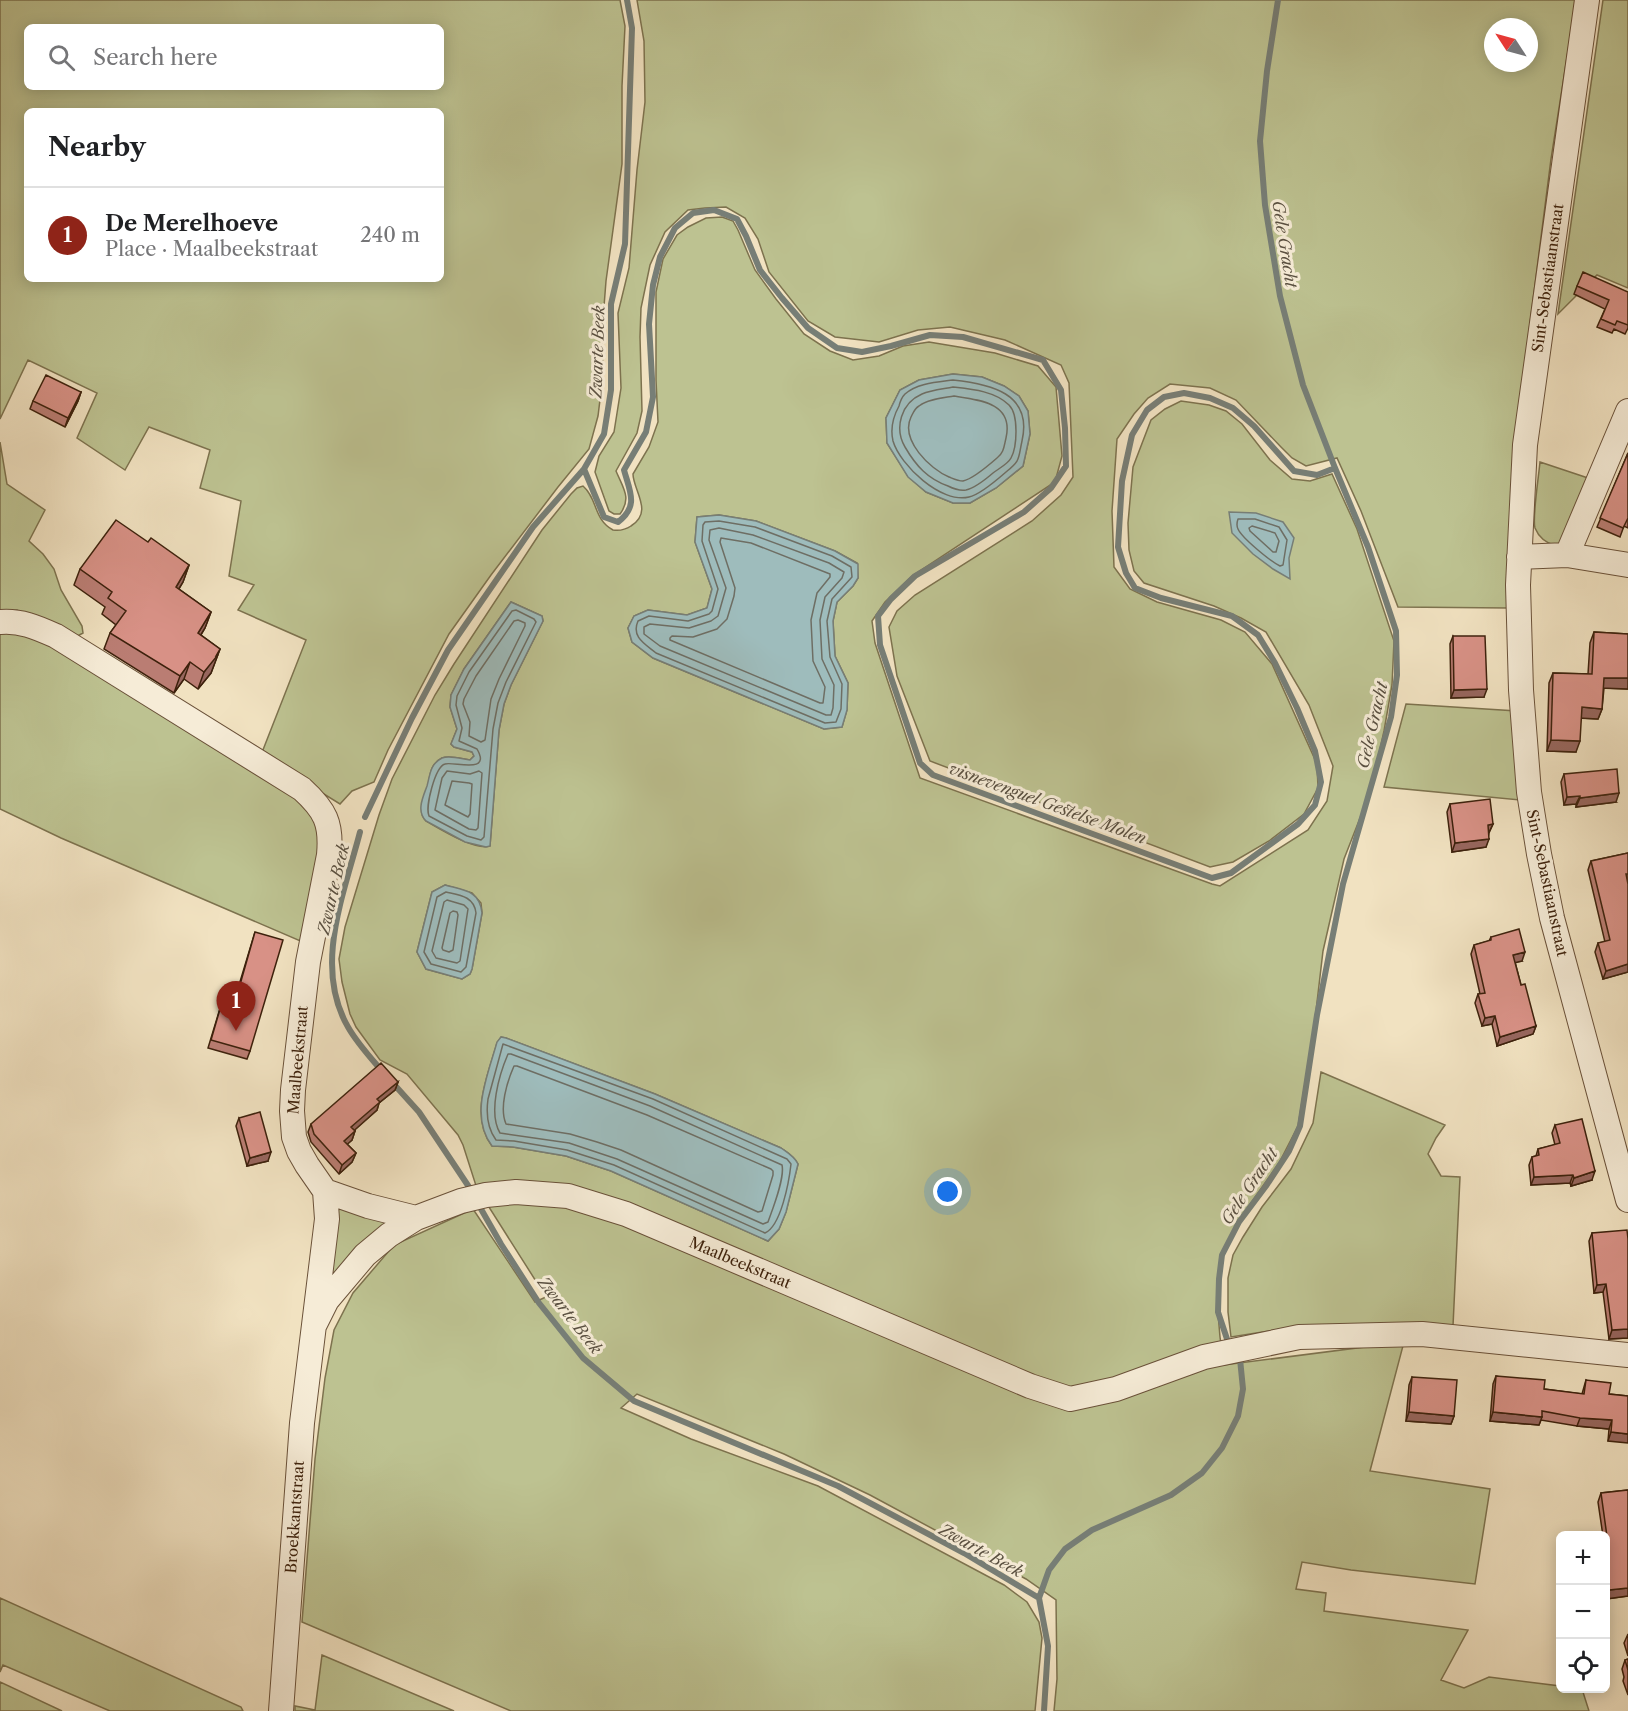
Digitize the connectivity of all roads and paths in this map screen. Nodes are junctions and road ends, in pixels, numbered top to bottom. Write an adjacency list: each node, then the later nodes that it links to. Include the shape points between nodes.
1 (1587, 0): 4 (street, Sint-Sebastiaanstraat, via 1525,445)
2 (1628, 411): 3 (street)
3 (1567, 555): 4 (street); 5 (street)
4 (1519, 557): 8 (street, Sint-Sebastiaanstraat, via 1521,690 1529,792 1539,854 1552,918)
5 (1628, 565)
6 (0, 622): 7 (street, Maalbeekstraat, via 27,624 56,636 302,789 319,805 330,842 308,962 292,1111 299,1151)
7 (325, 1191): 9 (street); 10 (street, Broekkantstraat, via 327,1220)
8 (1628, 1200)
9 (416, 1218): 10 (street, Broekkantstraat, via 365,1255 327,1300); 11 (street, Maalbeekstraat, via 486,1195 516,1192 568,1196 626,1214 1030,1386 1070,1399 1116,1389 1204,1358 1299,1337 1422,1334)
10 (315, 1324): 12 (street, Broekkantstraat, via 302,1423)
11 (1628, 1355)
12 (281, 1711)

